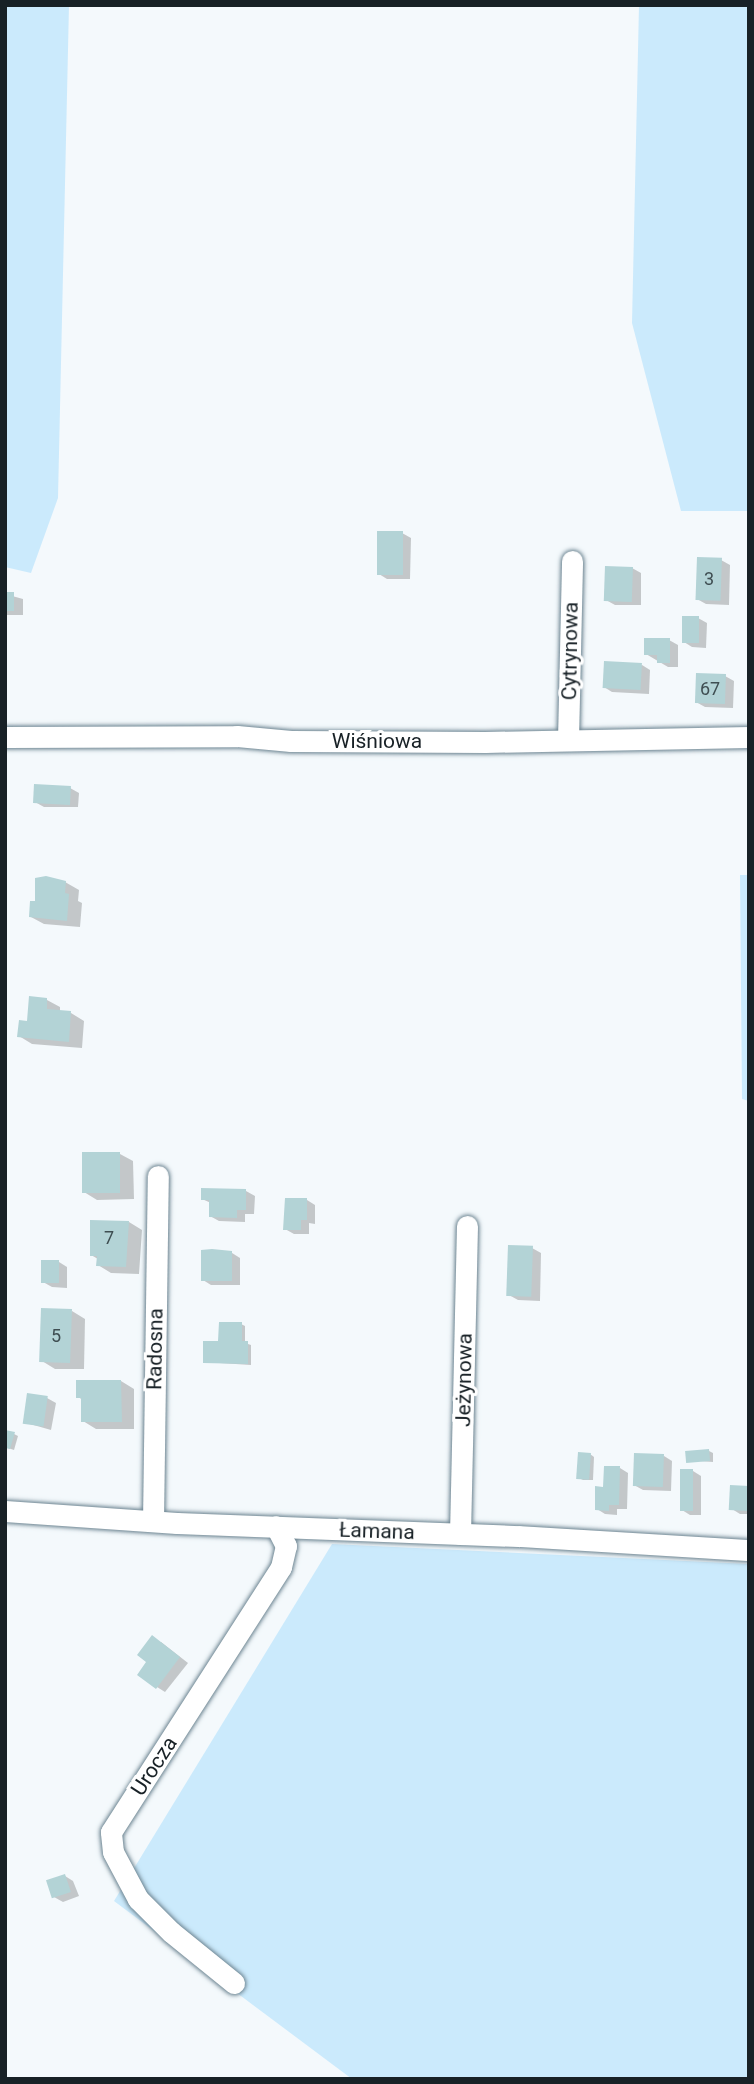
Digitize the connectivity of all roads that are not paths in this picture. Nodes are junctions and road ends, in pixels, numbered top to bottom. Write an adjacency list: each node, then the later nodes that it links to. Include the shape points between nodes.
1 (572, 561): 4 (street, Cytrynowa)
2 (6, 737): 4 (street, Wiśniowa); 5 (street)
3 (749, 737): 4 (street, Wiśniowa)
4 (568, 740)
5 (5, 745)
6 (158, 1176): 9 (street, Radosna)
7 (467, 1226): 11 (street, Jeżynowa)
8 (5, 1511): 9 (street, Łamana)
9 (153, 1521): 10 (street, Łamana)
10 (276, 1526): 11 (street, Łamana); 13 (street, Urocza, via 286,1546 281,1567 111,1832 113,1852 138,1899)
11 (460, 1534): 12 (street, Łamana)
12 (749, 1550)
13 (234, 1983)

